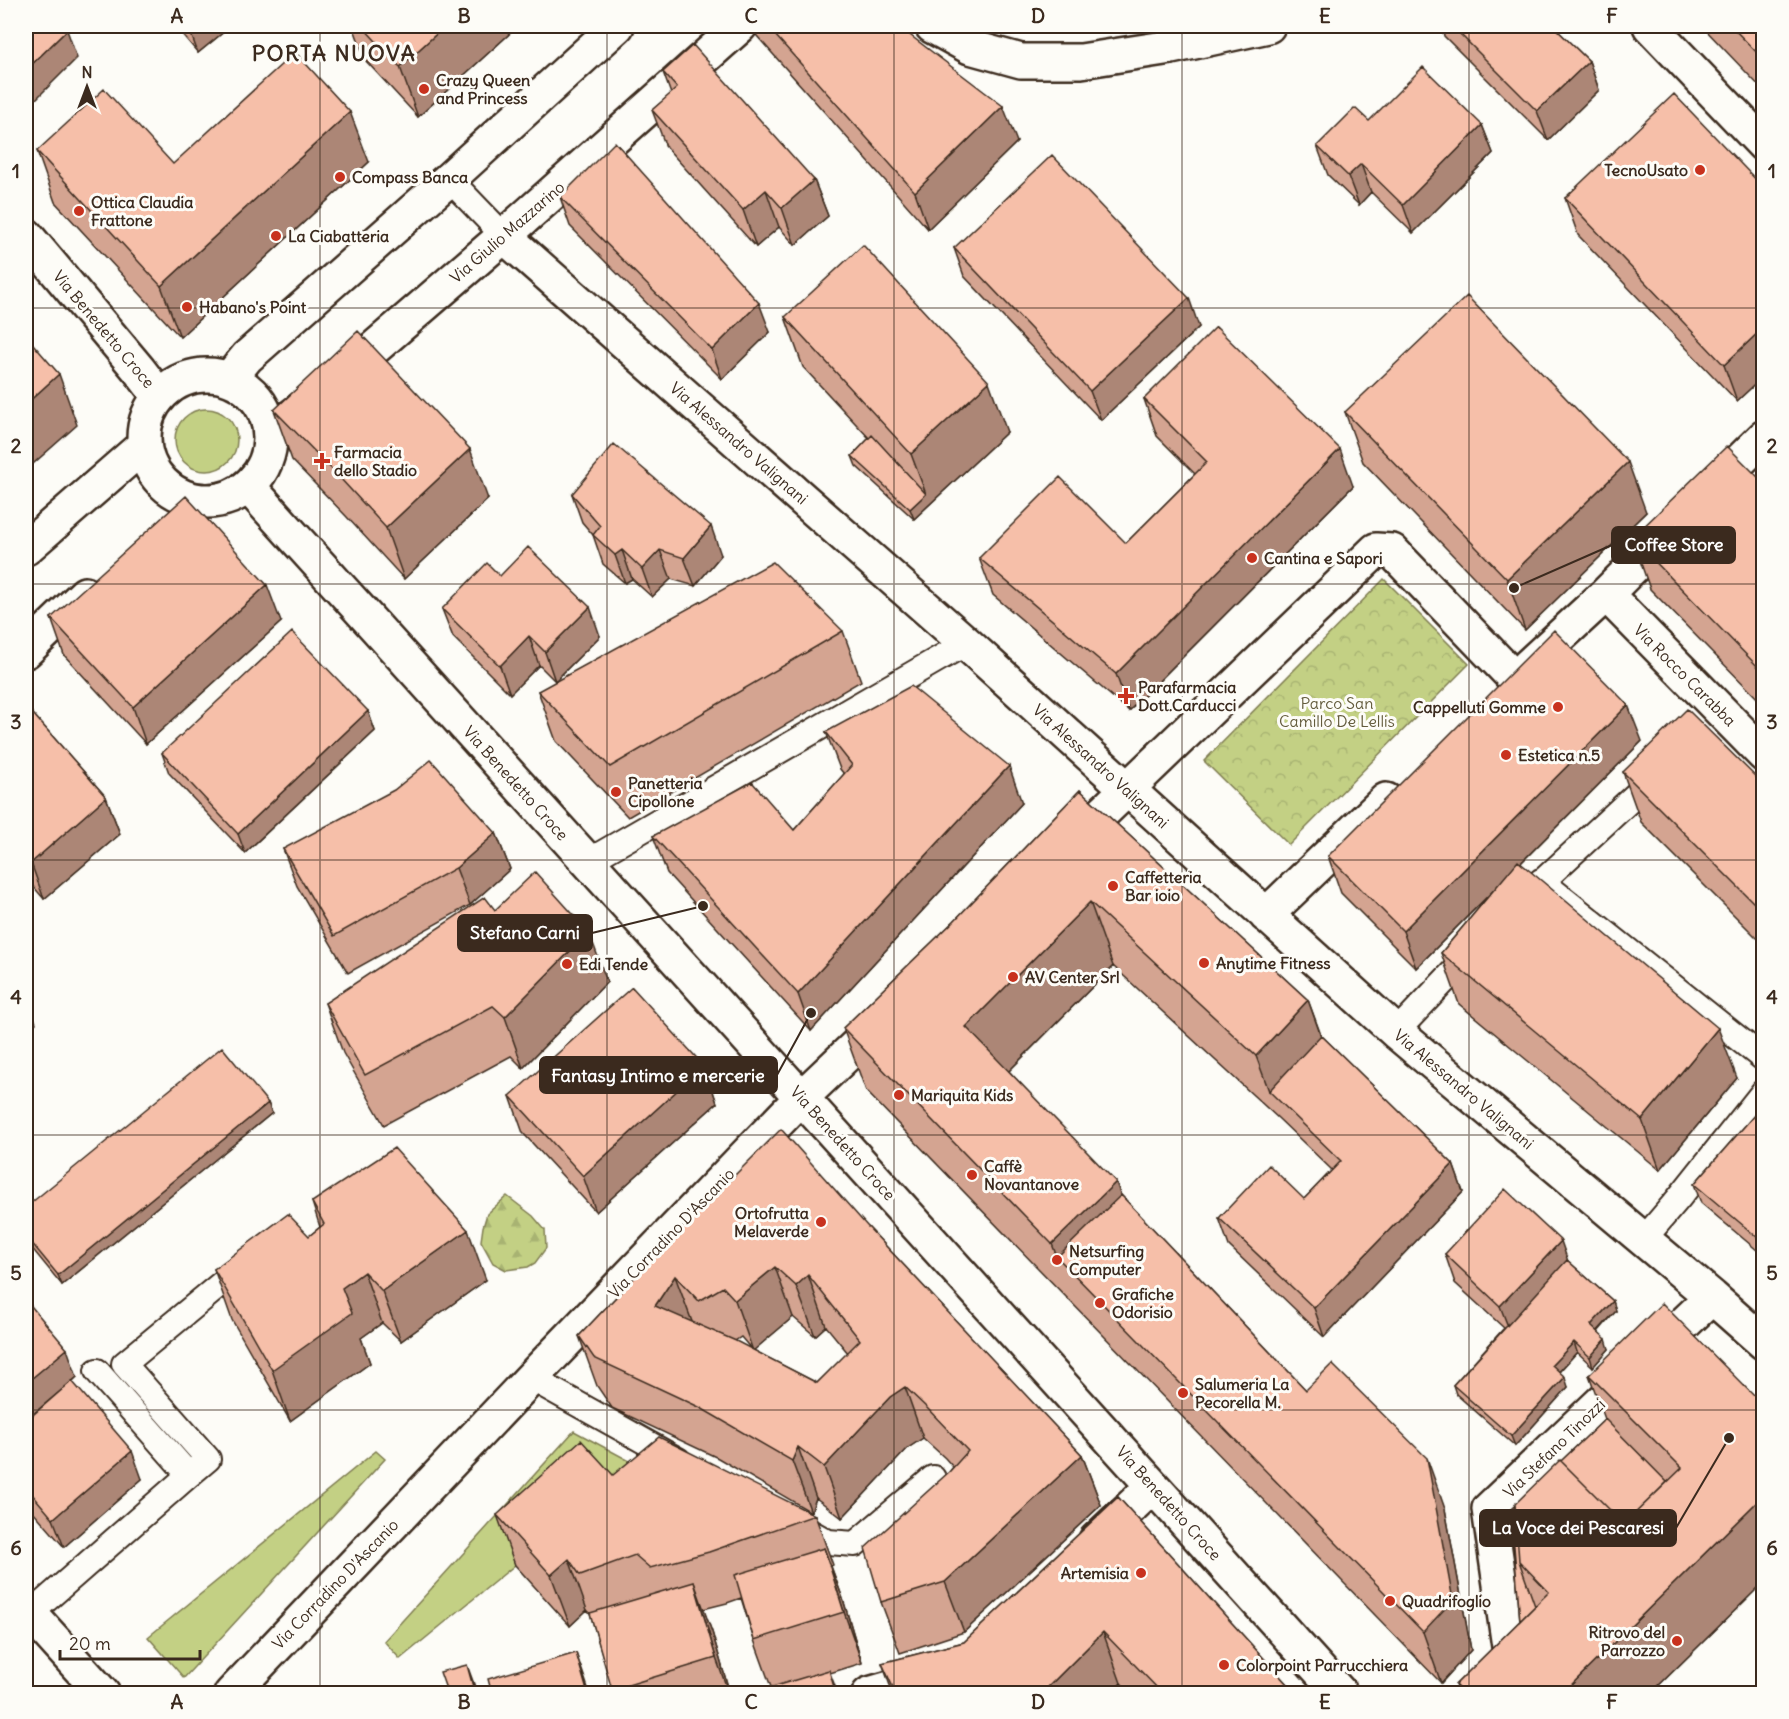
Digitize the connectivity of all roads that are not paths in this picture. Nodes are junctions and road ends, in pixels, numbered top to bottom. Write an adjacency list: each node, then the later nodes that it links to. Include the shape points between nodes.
1 (617, 26): 7 (street)
2 (740, 26): 9 (street, Via Giulio Mazzarino)
3 (932, 26): 4 (street, via 970,47 1021,61 1081,61)
4 (1268, 26)
5 (1650, 26): 6 (street)
6 (1764, 146)
7 (449, 179): 9 (lane, Via Alessandro Valignani); 10 (street, via 247,357)
8 (26, 235): 11 (street, Via Benedetto Croce)
9 (504, 236): 12 (street, Via Giulio Mazzarino, via 321,394); 21 (street, Via Alessandro Valignani)
10 (229, 379): 11 (street, via 191,377); 12 (street, via 257,400)
11 (159, 396): 13 (street, via 149,411)
12 (270, 433): 15 (street, via 264,466)
13 (143, 446): 16 (street, via 148,464 159,480); 18 (street)
14 (1760, 447): 20 (street)
15 (248, 486): 16 (street, via 225,499); 27 (street, Via Benedetto Croce)
16 (190, 499): 17 (street)
17 (162, 522)
18 (26, 548)
19 (102, 578): 22 (street)
20 (1606, 594): 23 (street, Via Rocco Carabba, via 1716,721); 26 (street, via 1506,687 1392,551 1376,550)
21 (966, 644): 26 (street, Via Alessandro Valignani); 27 (lane)
22 (26, 651)
23 (1764, 755)
24 (1674, 760): 29 (lane)
25 (1403, 784): 30 (street)
26 (1127, 789): 28 (street); 30 (street, Via Alessandro Valignani)
27 (587, 862): 35 (street, Via Benedetto Croce)
28 (1049, 863)
29 (1541, 881): 32 (lane); 33 (lane)
30 (1266, 915): 32 (street, Via Alessandro Valignani)
31 (902, 1002): 35 (street, Via Corradino D'Ascanio)
32 (1396, 1032): 36 (street, Via Alessandro Valignani)
33 (1760, 1049)
34 (1764, 1091): 36 (lane)
35 (801, 1098): 41 (street, Via Corradino D'Ascanio); 45 (street, Via Benedetto Croce)
36 (1644, 1239): 38 (street, Via Alessandro Valignani)
37 (262, 1250): 43 (lane, via 124,1364 208,1459)
38 (1712, 1297): 39 (street, Via Alessandro Valignani); 54 (street, Via Stefano Tinozzi, via 1490,1509 1511,1660)
39 (1764, 1343)
40 (97, 1371): 43 (lane)
41 (531, 1378): 42 (lane); 51 (street, Via Corradino D'Ascanio)
42 (692, 1468)
43 (189, 1475): 48 (lane)
44 (933, 1478): 46 (lane, via 855,1544 828,1542)
45 (1153, 1486): 47 (street); 53 (street, Via Benedetto Croce)
46 (776, 1514)
47 (1073, 1562)
48 (28, 1612): 50 (street)
49 (964, 1667): 52 (street)
50 (102, 1694)
51 (231, 1694)
52 (869, 1694)
53 (1341, 1694)
54 (1474, 1694)

